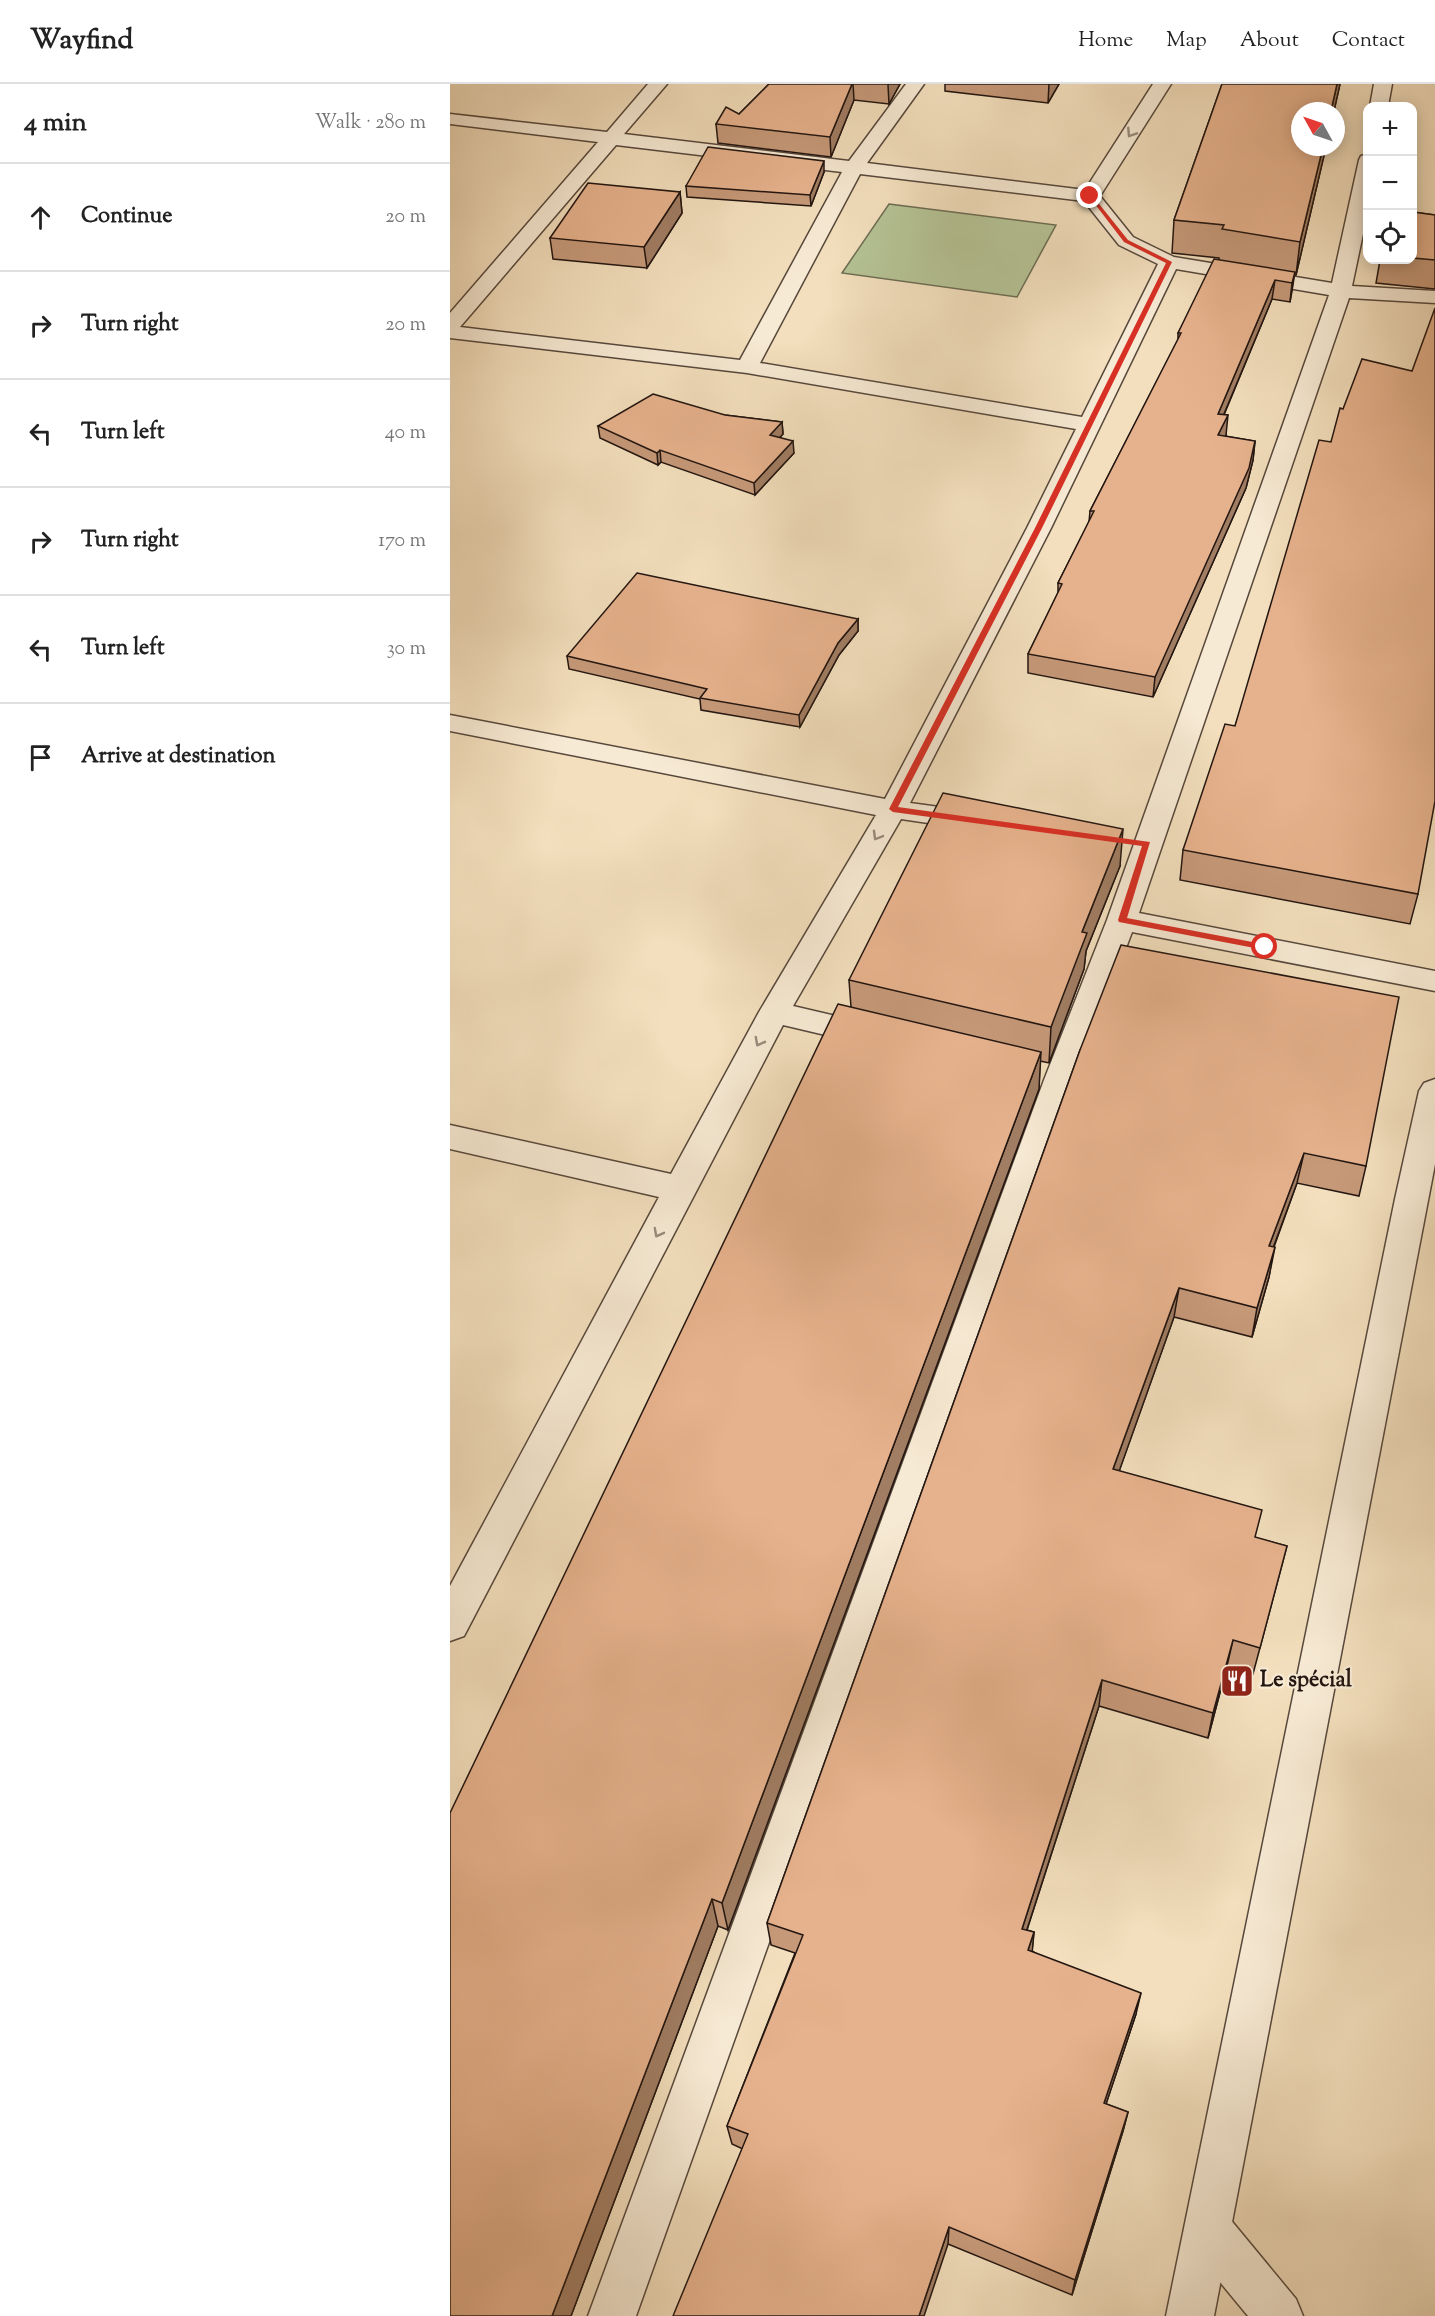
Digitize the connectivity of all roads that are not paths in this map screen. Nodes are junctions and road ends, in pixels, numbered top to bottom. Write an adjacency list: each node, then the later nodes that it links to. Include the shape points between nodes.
1 (658, 84): 7 (street)
2 (915, 84): 8 (street)
3 (1162, 84): 10 (street, one-way to 10)
4 (1383, 84): 5 (street)
5 (1380, 102)
6 (450, 119): 7 (street)
7 (611, 138): 8 (street); 14 (street)
8 (854, 168): 10 (street); 16 (street)
9 (1363, 184): 12 (street)
10 (1090, 196): 11 (street, via 1126,241)
11 (1169, 262): 12 (street); 17 (street)
12 (1341, 291): 13 (street); 21 (street, via 1135,842)
13 (1435, 297)
14 (450, 326)
15 (450, 332): 16 (street)
16 (747, 367): 17 (street)
17 (1089, 425): 19 (street)
18 (450, 723): 19 (street)
19 (893, 809): 20 (street); 23 (street, one-way to 23)
20 (997, 824)
21 (1122, 920): 22 (street); 31 (street, via 1049,1077)
22 (1435, 981)
23 (774, 1012): 24 (street); 28 (street, one-way to 28)
24 (900, 1042)
25 (1435, 1091): 27 (street)
26 (450, 1137): 28 (street)
27 (1427, 1166): 30 (street)
28 (681, 1189): 29 (street, one-way to 29)
29 (450, 1624)
30 (1208, 2230): 32 (street); 33 (street)
31 (612, 2316)
32 (1190, 2316)
33 (1279, 2316)

